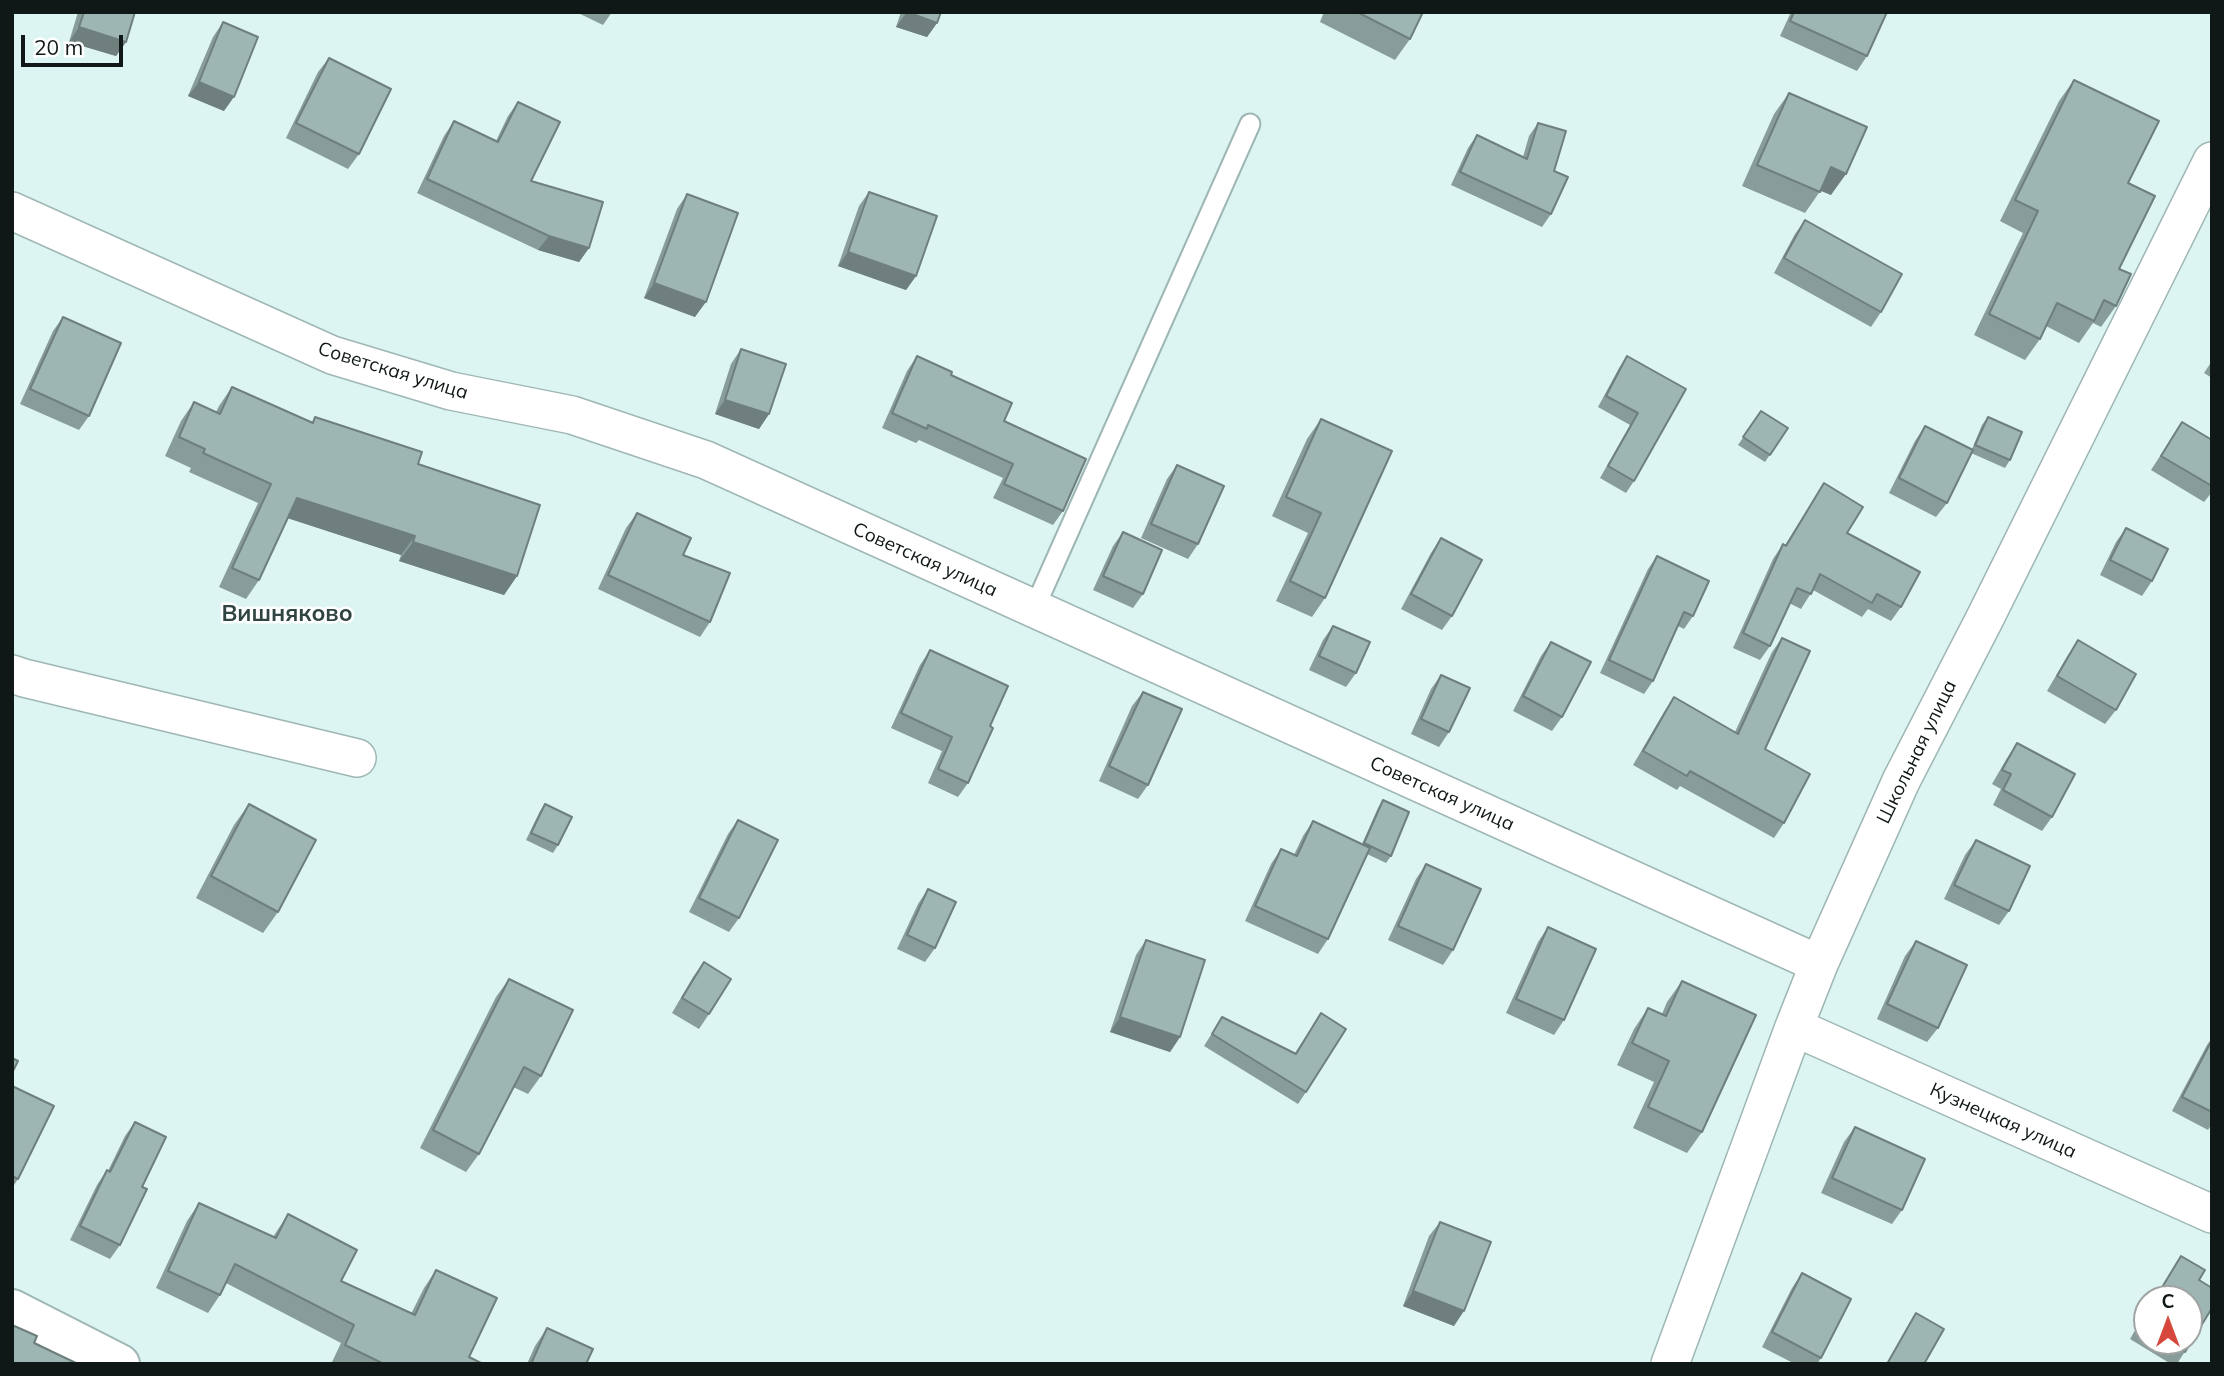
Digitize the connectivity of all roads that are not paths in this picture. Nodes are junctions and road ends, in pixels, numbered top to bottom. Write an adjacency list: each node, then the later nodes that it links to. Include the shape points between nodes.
1 (1250, 124): 4 (lane)
2 (2212, 161): 7 (street, Школьная улица, via 1901,781)
3 (12, 211): 4 (street, Советская улица, via 332,355 451,391 572,415 706,460)
4 (1034, 609): 7 (street, Советская улица)
5 (12, 674): 6 (street)
6 (357, 758)
7 (1819, 964): 8 (street, Школьная улица)
8 (1794, 1027): 9 (street, Кузнецкая улица); 12 (street, Школьная улица)
9 (2212, 1214)
10 (12, 1309): 11 (street)
11 (120, 1364)
12 (1670, 1364)

